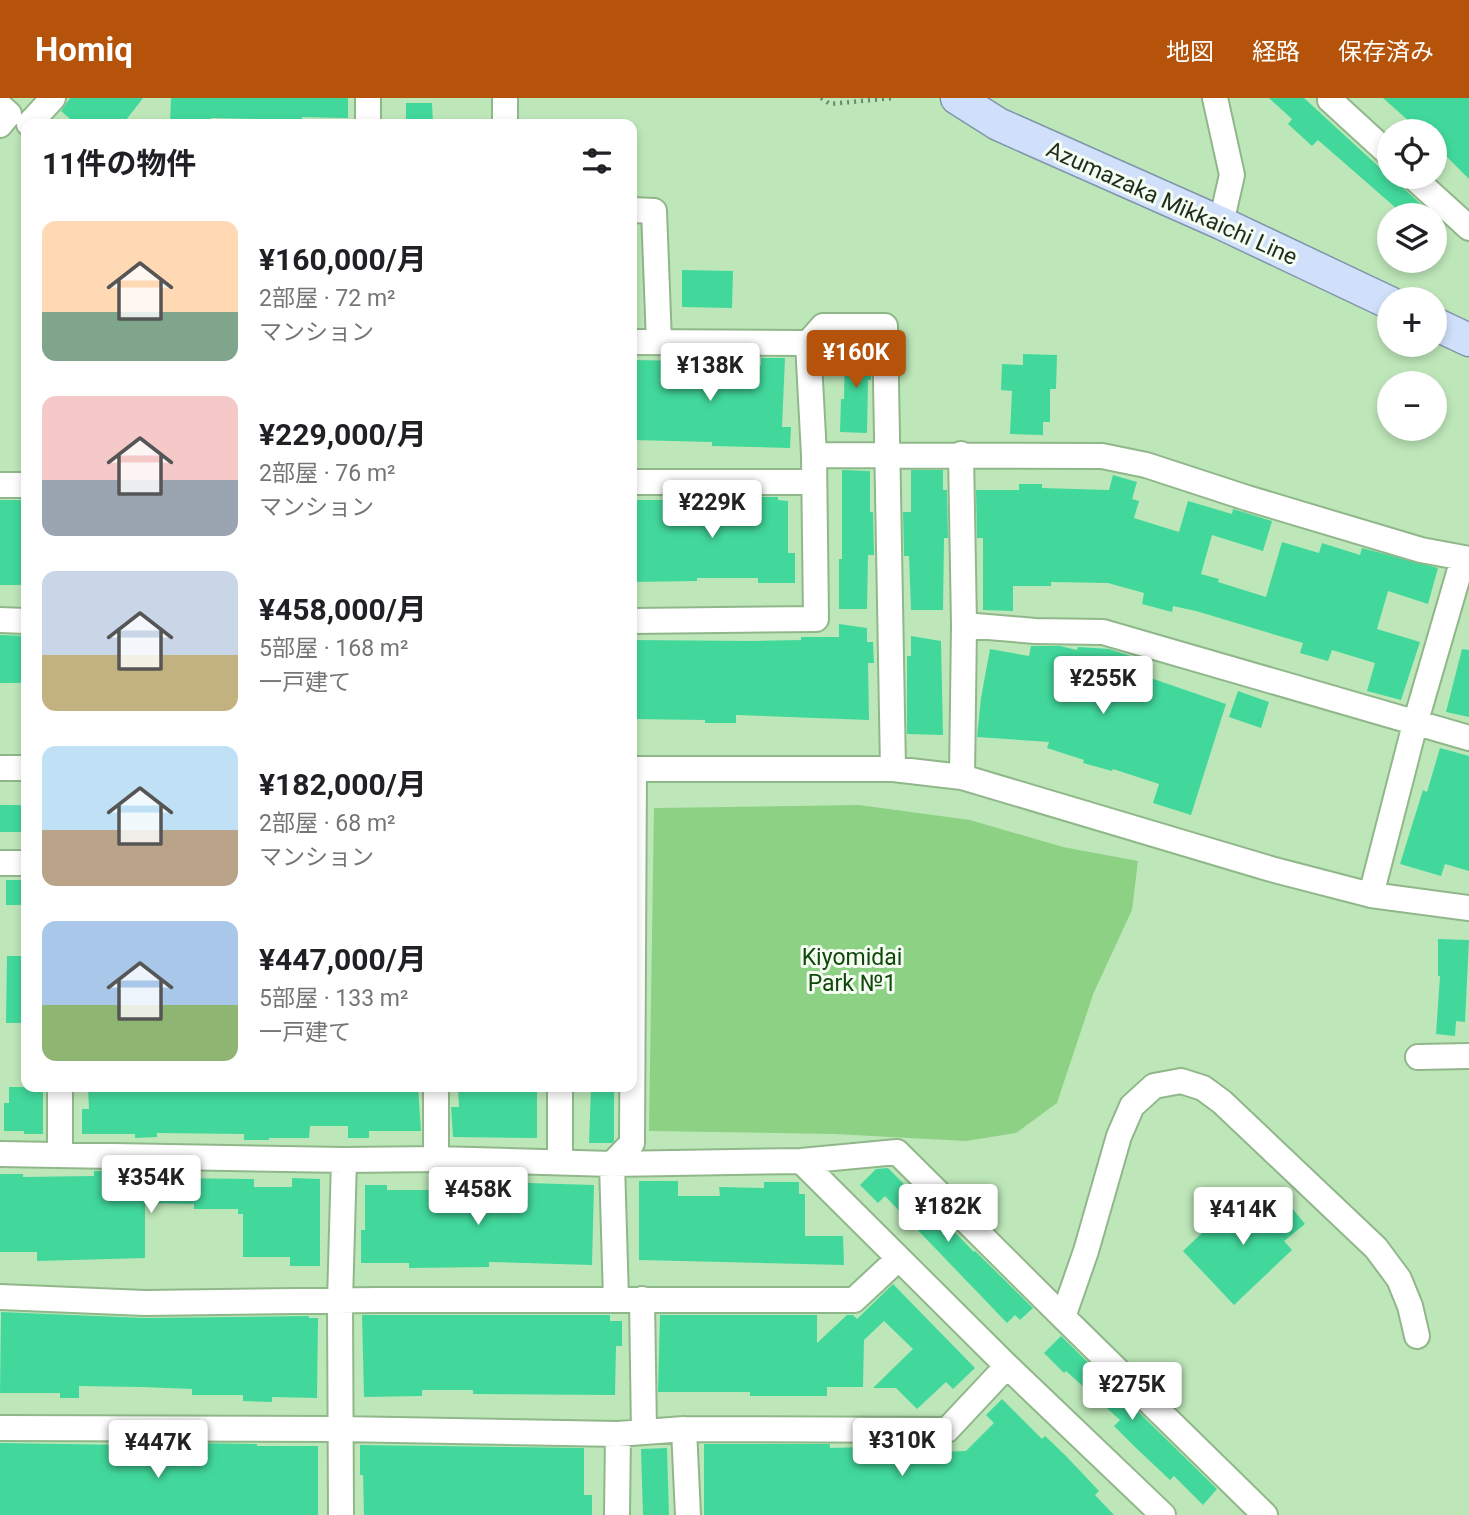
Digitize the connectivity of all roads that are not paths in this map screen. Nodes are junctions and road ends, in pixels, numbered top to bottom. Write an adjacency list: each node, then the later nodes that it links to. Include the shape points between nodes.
1 (53, 98): 8 (street)
2 (368, 98): 9 (street)
3 (505, 98): 10 (street)
4 (957, 98): 15 (main road, Azumazaka Mikkaichi Line, via 998,124)
5 (1215, 98): 15 (street, via 1232,175)
6 (1333, 98): 12 (street, via 1330,100)
7 (0, 106): 11 (street, via 9,114)
8 (34, 119)
9 (368, 119)
10 (505, 119)
11 (0, 125)
12 (1377, 143)
13 (1426, 189): 16 (street)
14 (637, 210): 21 (street, via 654,211)
15 (1221, 223): 17 (main road, Azumazaka Mikkaichi Line)
16 (1469, 228)
17 (1377, 297)
18 (1447, 330): 19 (main road)
19 (1469, 340)
20 (637, 342): 21 (street)
21 (659, 342): 22 (street)
22 (808, 343): 23 (street, via 823,326 885,326); 25 (street)
23 (886, 454): 24 (street); 25 (street); 40 (street)
24 (961, 454): 30 (street, via 1102,456 1146,464 1421,550); 34 (street)
25 (814, 455): 27 (street)
26 (637, 482): 27 (street)
27 (813, 482): 33 (street, via 816,619)
28 (0, 485): 29 (street)
29 (21, 485)
30 (1466, 559): 35 (street)
31 (0, 620): 32 (street)
32 (21, 621)
33 (637, 621)
34 (964, 625): 35 (street, via 1103,632); 41 (street)
35 (1415, 724): 36 (street); 44 (street)
36 (1469, 737)
37 (0, 768): 38 (street)
38 (21, 768)
39 (637, 769): 40 (street)
40 (893, 769): 41 (street)
41 (962, 777): 44 (street)
42 (0, 863): 43 (street)
43 (21, 863)
44 (1371, 895): 45 (street)
45 (1469, 908)
46 (1469, 1056): 47 (street)
47 (1418, 1057)
48 (60, 1092): 53 (street)
49 (436, 1092): 54 (street)
50 (560, 1092): 57 (street)
51 (632, 1092): 58 (street, via 632,1143)
52 (0, 1154): 53 (street)
53 (60, 1154): 55 (street)
54 (436, 1159): 55 (street); 57 (street)
55 (344, 1160): 63 (street)
56 (801, 1161): 58 (street); 59 (street); 64 (street, via 897,1152)
57 (560, 1162): 58 (street)
58 (612, 1164): 61 (street)
59 (898, 1259): 62 (street, via 854,1300); 66 (street)
60 (0, 1297): 63 (street, via 145,1303)
61 (616, 1299): 62 (street); 63 (street)
62 (642, 1299): 70 (street)
63 (340, 1301): 68 (street)
64 (1062, 1317): 65 (street, via 1132,1106 1154,1086 1181,1082 1203,1088 1222,1102 1376,1248 1399,1279); 76 (street)
65 (1417, 1336)
66 (1007, 1366): 69 (street, via 947,1430); 75 (street)
67 (0, 1428): 68 (street)
68 (339, 1429): 71 (street); 72 (street)
69 (684, 1429): 70 (street); 74 (street)
70 (644, 1432): 71 (street)
71 (618, 1434): 73 (street)
72 (341, 1515)
73 (617, 1515)
74 (688, 1515)
75 (1163, 1515)
76 (1265, 1515)

